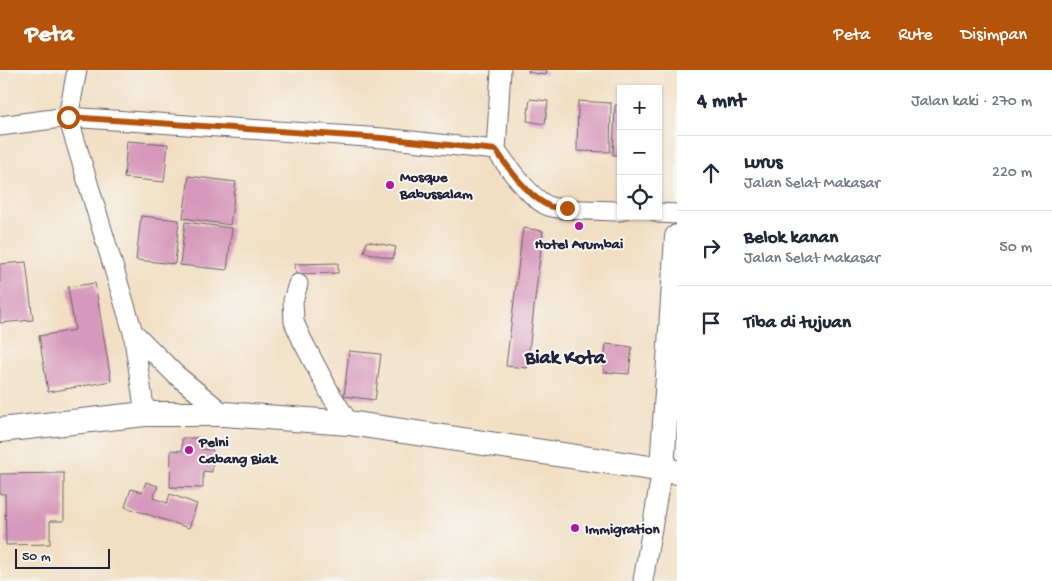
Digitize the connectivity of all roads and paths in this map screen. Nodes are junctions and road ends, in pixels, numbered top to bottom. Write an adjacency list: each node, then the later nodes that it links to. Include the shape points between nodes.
1 (77, 70): 3 (street)
2 (501, 70): 5 (street)
3 (68, 117): 4 (street); 5 (street, via 382,138); 11 (street)
4 (0, 126)
5 (496, 150): 6 (street, via 522,183 548,206)
6 (617, 211)
7 (662, 213): 8 (street)
8 (677, 214)
9 (677, 237): 16 (main road)
10 (298, 284): 14 (street, via 293,301 294,322)
11 (133, 332): 12 (street); 13 (street, via 175,374)
12 (145, 414): 13 (main road); 15 (main road)
13 (224, 414): 14 (main road)
14 (349, 423): 16 (main road)
15 (0, 430)
16 (670, 471): 17 (street)
17 (643, 581)

